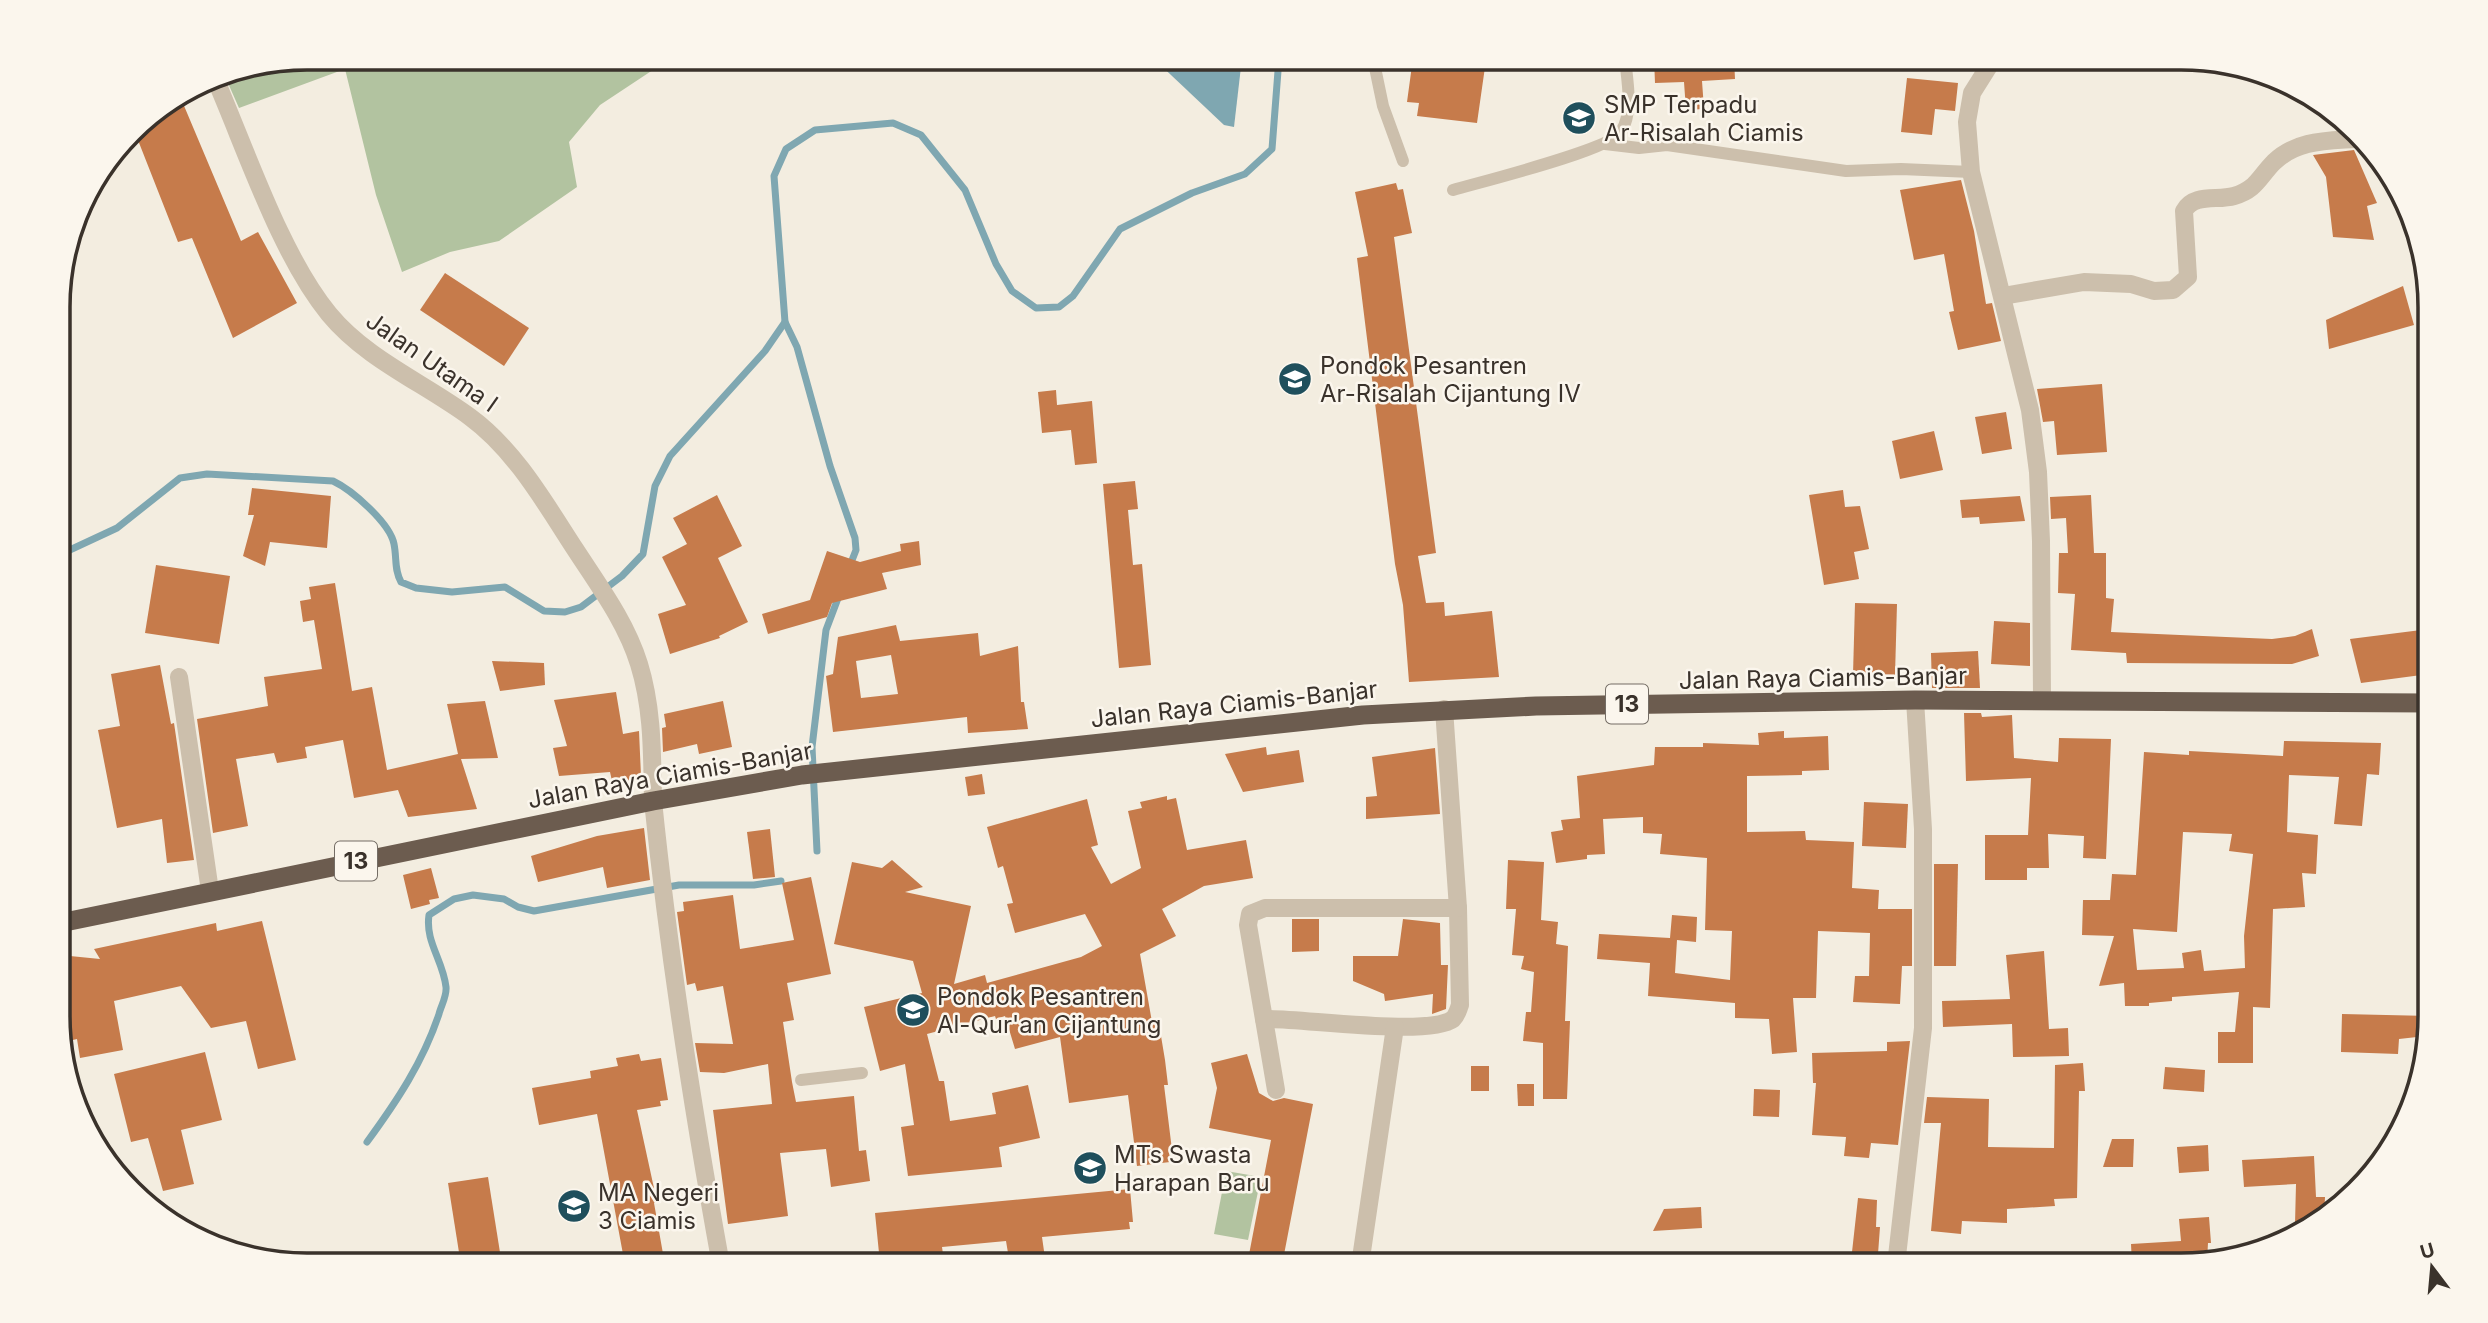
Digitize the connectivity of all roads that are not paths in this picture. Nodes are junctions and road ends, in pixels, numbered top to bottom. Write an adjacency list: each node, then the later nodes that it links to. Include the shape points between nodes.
1 (1376, 70): 7 (lane)
2 (1626, 70): 6 (lane, via 1629,110 1620,134)
3 (1986, 70): 8 (street, via 1972,93 1967,122)
4 (219, 87): 16 (street, Jalan Utama I, via 287,244 315,296 356,342 490,433 544,501 599,586 634,650 645,686)
5 (2347, 139): 10 (street, via 2306,142 2272,164 2250,191 2188,205 2188,278 2173,290 2084,282)
6 (1605, 144): 8 (lane, via 1667,145 1846,171); 9 (lane)
7 (1403, 161)
8 (1971, 172): 10 (street)
9 (1452, 190)
10 (2003, 296): 13 (street, via 2030,410 2038,472)
11 (179, 677): 17 (street)
12 (1915, 700): 13 (highway, Jalan Raya Ciamis-Banjar / 13); 15 (highway, Jalan Raya Ciamis-Banjar / 13); 26 (street, via 1923,829 1923,1028)
13 (2042, 701): 14 (highway, Jalan Raya Ciamis-Banjar / 13)
14 (2418, 702)
15 (1444, 709): 16 (highway, Jalan Raya Ciamis-Banjar / 13, via 828,771); 18 (street)
16 (653, 801): 17 (highway, Jalan Raya Ciamis-Banjar / 13); 27 (street, Jalan Utama I, via 695,1120)
17 (210, 891): 19 (highway, Jalan Raya Ciamis-Banjar / 13)
18 (1458, 908): 20 (street, via 1252,911 1248,925); 21 (street, via 1457,1014 1448,1022)
19 (70, 921)
20 (1264, 1020): 21 (street); 24 (street)
21 (1395, 1027): 25 (street)
22 (862, 1073): 23 (lane)
23 (801, 1080)
24 (1276, 1090)
25 (1362, 1252)
26 (1897, 1252)
27 (719, 1253)

